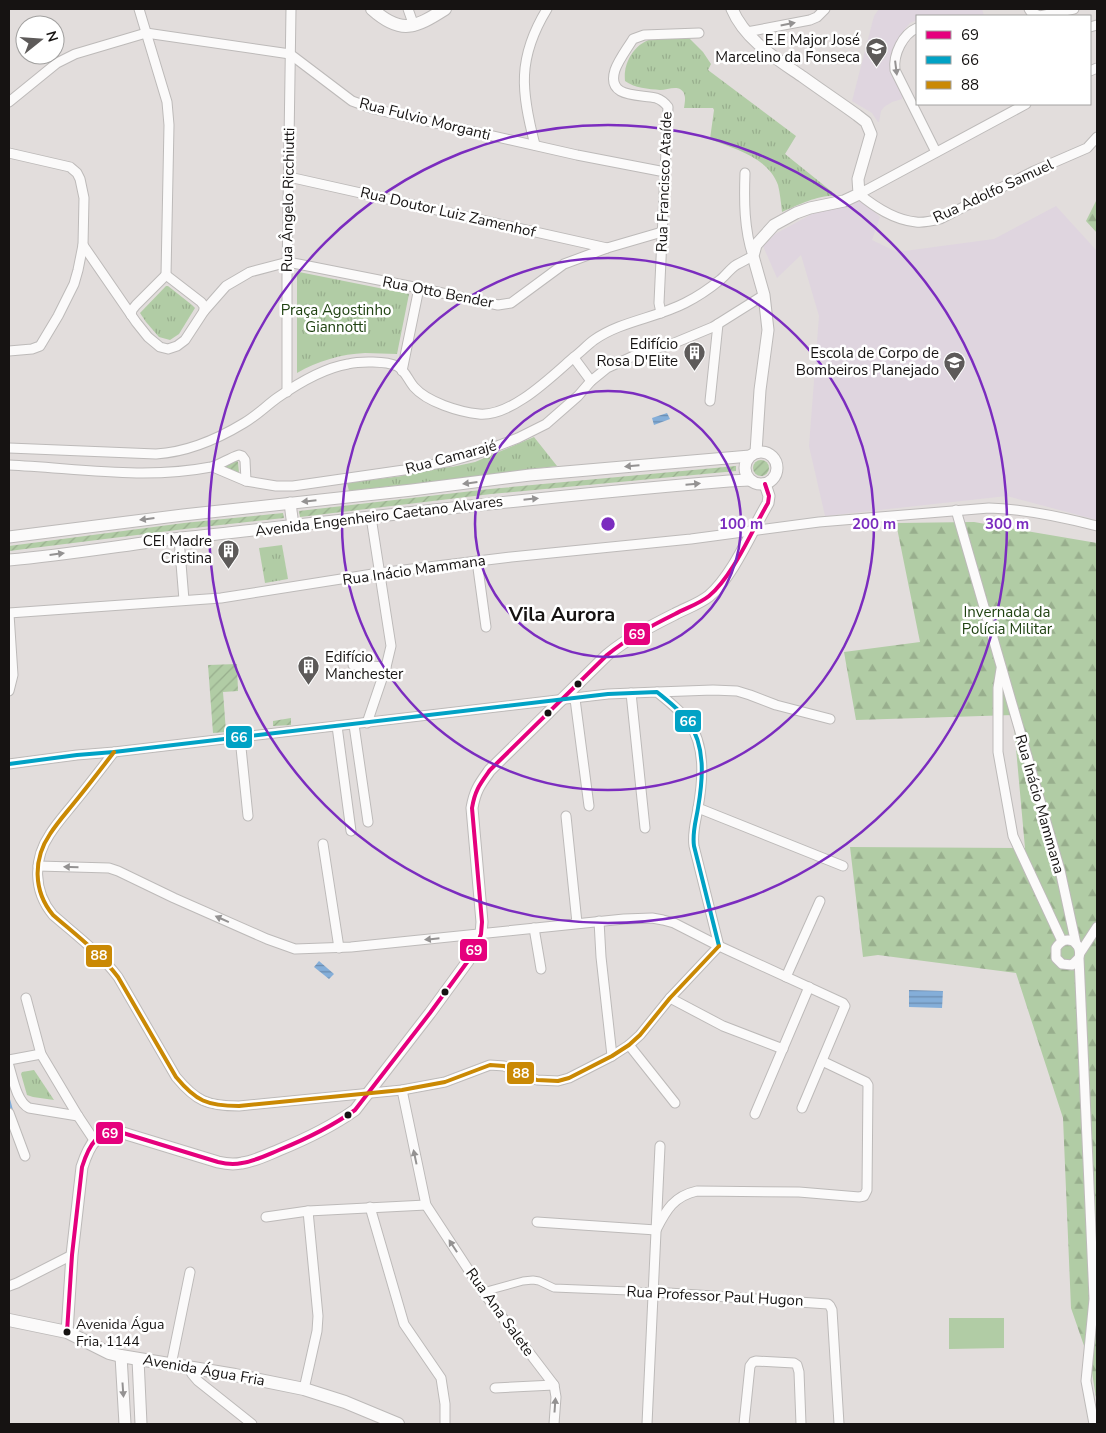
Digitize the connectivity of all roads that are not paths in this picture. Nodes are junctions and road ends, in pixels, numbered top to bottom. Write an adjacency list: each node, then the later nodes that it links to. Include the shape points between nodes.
1 (139, 9): 14 (street)
2 (292, 9): 16 (street, Rua Ângelo Ricchiutti)
3 (372, 9): 11 (main road, via 392,23)
4 (408, 9): 11 (street)
5 (445, 9): 11 (main road)
6 (547, 9): 20 (street, via 530,41 525,60 524,90)
7 (732, 9): 13 (street)
8 (825, 9): 13 (street, one-way to 8, via 817,18)
9 (1074, 9): 10 (street)
10 (1045, 15)
11 (414, 26)
12 (916, 28): 22 (street, one-way to 22, via 905,38 895,59 895,70)
13 (747, 32): 26 (street, via 770,54 866,122 872,134 858,179)
14 (146, 33): 16 (street, Rua Fulvio Morganti); 17 (street, Rua Fulvio Morganti, via 57,63); 32 (street, via 167,102 170,125)
15 (699, 33): 23 (street, Rua Francisco Ataíde, via 637,36 615,71 614,80 622,93 657,98 668,107)
16 (290, 54): 20 (street, Rua Fulvio Morganti, via 352,101 374,109); 25 (street, Rua Ângelo Ricchiutti)
17 (9, 102)
18 (1022, 105): 22 (street)
19 (1097, 137): 26 (street, Rua Adolfo Samuel, via 1087,148 928,222 916,222 887,213)
20 (535, 145): 23 (street, Rua Fulvio Morganti)
21 (9, 152): 28 (street, via 70,167 77,173 84,198)
22 (936, 152): 26 (street)
23 (665, 172): 27 (street, Rua Francisco Ataíde)
24 (746, 173): 30 (street, via 746,233)
25 (289, 176): 29 (street, Rua Doutor Luiz Zamenhof); 31 (street, Rua Ângelo Ricchiutti)
26 (859, 194): 30 (street, via 784,219 765,234 756,245)
27 (662, 232): 29 (street, Rua Otto Bender); 36 (street, Rua Francisco Ataíde)
28 (83, 245): 37 (street); 39 (street, via 74,284 44,341 32,349)
29 (607, 248): 33 (street, Rua Otto Bender, via 564,264 511,303 498,305)
30 (753, 256): 34 (street); 36 (street, via 685,304)
31 (288, 262): 33 (street, Rua Otto Bender); 35 (street, via 258,270 226,286); 43 (street, Rua Ângelo Ricchiutti)
32 (166, 275): 35 (street, via 200,302); 37 (street, via 136,305)
33 (419, 288): 41 (street)
34 (764, 295): 38 (street, Rua Camarajé); 46 (street, via 768,330)
35 (204, 311): 37 (street, via 185,340 168,349 160,348 148,337)
36 (661, 313): 40 (street, via 612,329)
37 (131, 315)
38 (718, 324): 42 (street, Rua Camarajé, via 672,344 638,354 607,368); 44 (street)
39 (9, 351)
40 (574, 358): 41 (street, via 512,406 481,414 432,400 417,390); 42 (street)
41 (402, 371): 43 (street, via 395,365 347,364 309,378)
42 (591, 381): 50 (street, Rua Camarajé, via 546,424 479,453 404,470 293,486)
43 (287, 392): 45 (street, via 245,422 187,450 156,454)
44 (710, 401)
45 (9, 448)
46 (753, 454): 49 (street, via 745,464 745,473); 51 (street, via 770,454 778,465 774,479); 52 (street, Avenida Engenheiro Caetano Alvares, one-way to 52, via 530,475)
47 (9, 465): 48 (street, via 141,473)
48 (213, 467): 50 (street, Rua Camarajé); 50 (street, via 241,456 245,460)
49 (750, 480): 51 (street); 54 (street, Avenida Engenheiro Caetano Alvares, one-way to 49, via 594,492)
50 (246, 481)
51 (766, 484): 57 (street, via 769,498)
52 (290, 503): 55 (street); 58 (street, Avenida Engenheiro Caetano Alvares, one-way to 58)
53 (956, 510): 56 (street, Rua Inácio Mammana, via 1014,508); 57 (street, Rua Inácio Mammana); 67 (street, Rua Inácio Mammana)
54 (371, 517): 55 (street, Avenida Engenheiro Caetano Alvares); 62 (street)
55 (293, 526): 59 (street, Avenida Engenheiro Caetano Alvares)
56 (1097, 526)
57 (752, 531): 61 (street, Rua Inácio Mammana); 73 (street, via 734,564 709,595 620,644)
58 (9, 537)
59 (179, 539): 60 (street, Avenida Engenheiro Caetano Alvares, one-way to 59); 63 (street)
60 (9, 560)
61 (477, 561): 62 (street, Rua Inácio Mammana); 65 (street)
62 (379, 573): 63 (street, Rua Inácio Mammana, via 248,594); 68 (street, via 392,646)
63 (184, 600): 64 (street, Rua Inácio Mammana)
64 (9, 613): 69 (street, via 13,675)
65 (486, 627)
66 (354, 665): 68 (street)
67 (1001, 666): 97 (street, Rua Inácio Mammana, via 998,752 1013,836); 98 (street, Rua Inácio Mammana, via 1060,870)
68 (386, 667): 75 (street)
69 (9, 691)
70 (657, 692): 71 (street); 74 (street, via 737,692); 82 (street, via 688,720 696,735 702,755)
71 (631, 693): 72 (street); 86 (street)
72 (575, 699): 73 (street); 81 (street)
73 (562, 701): 75 (street); 96 (street, via 490,770 474,795 472,808)
74 (830, 719)
75 (367, 723): 76 (street)
76 (354, 725): 77 (street); 85 (street)
77 (337, 726): 78 (street); 87 (street)
78 (240, 738): 79 (street); 83 (street)
79 (114, 752): 80 (street); 89 (street, via 50,834)
80 (9, 764)
81 (589, 806)
82 (698, 808): 90 (street); 99 (street, via 693,828 694,846)
83 (248, 816)
84 (566, 816): 93 (street)
85 (368, 822)
86 (644, 828)
87 (351, 831)
88 (323, 844): 100 (street)
89 (38, 866): 100 (street, one-way to 89, via 304,950 286,947 109,868); 115 (street, via 38,884 46,908 110,966 176,1077 196,1098 220,1106 239,1106)
90 (843, 866)
91 (820, 901): 103 (street)
92 (599, 921): 93 (street); 99 (street, via 663,920); 110 (street)
93 (577, 923): 95 (street)
94 (1097, 927): 101 (street)
95 (534, 928): 96 (street); 102 (street)
96 (481, 934): 100 (street, one-way to 100); 115 (street, via 468,961)
97 (1062, 941): 98 (street); 101 (street, via 1056,948 1059,962 1072,964)
98 (1076, 944): 101 (street, Rua Inácio Mammana)
99 (718, 946): 103 (street); 106 (street)
100 (338, 948)
101 (1080, 956): 154 (street, via 1094,1299 1086,1382)
102 (539, 969)
103 (786, 977): 104 (street)
104 (809, 987): 108 (street); 112 (street, via 841,1001 845,1006)
105 (26, 998): 109 (street)
106 (670, 998): 107 (street); 108 (street, via 723,1026)
107 (629, 1045): 110 (street); 116 (street)
108 (783, 1048): 119 (street)
109 (41, 1054): 111 (street); 120 (street)
110 (612, 1056): 114 (street, via 558,1081 537,1080 504,1066 490,1065 445,1082)
111 (9, 1060)
112 (822, 1061): 117 (street); 129 (street, via 866,1082 868,1086 866,1195 697,1191 673,1203)
113 (9, 1066): 120 (street, via 24,1106)
114 (402, 1090): 115 (street); 124 (street, one-way to 114)
115 (370, 1093): 121 (street, via 339,1122 242,1164 218,1162 123,1133 108,1132)
116 (675, 1104)
117 (802, 1108)
118 (9, 1113): 123 (street)
119 (755, 1114)
120 (78, 1116): 121 (street)
121 (94, 1140): 130 (street, via 82,1167)
122 (660, 1146): 129 (street)
123 (25, 1156)
124 (426, 1204): 125 (street); 133 (street, Rua Ana Salete, one-way to 124)
125 (370, 1207): 126 (street); 148 (street, via 404,1324 441,1378)
126 (308, 1211): 127 (street); 142 (street, via 318,1316)
127 (266, 1217)
128 (537, 1222): 129 (street)
129 (656, 1230): 134 (street)
130 (72, 1255): 132 (street); 136 (street)
131 (190, 1272): 139 (street)
132 (9, 1286)
133 (483, 1292): 134 (street, Rua Professor Paul Hugon, via 533,1280 554,1288); 141 (street, Rua Ana Salete)
134 (654, 1292): 150 (street); 153 (street, Rua Professor Paul Hugon, via 828,1304 832,1310)
135 (9, 1320): 136 (main road, Avenida Água Fria)
136 (67, 1332): 137 (main road, Avenida Água Fria)
137 (121, 1356): 138 (main road, Avenida Água Fria); 144 (street, one-way to 144)
138 (138, 1359): 139 (main road, Avenida Água Fria); 145 (street)
139 (171, 1365): 140 (main road, Avenida Água Fria)
140 (189, 1368): 142 (main road, Avenida Água Fria); 146 (street, via 198,1380)
141 (554, 1385): 143 (street); 149 (street, one-way to 141)
142 (304, 1388): 147 (main road, Avenida Água Fria)
143 (495, 1388)
144 (125, 1424)
145 (141, 1424)
146 (252, 1424)
147 (398, 1424)
148 (445, 1424)
149 (554, 1424)
150 (647, 1424)
151 (744, 1424): 152 (street, via 750,1366 756,1361 797,1365)
152 (801, 1424)
153 (838, 1424)
154 (1094, 1424)

